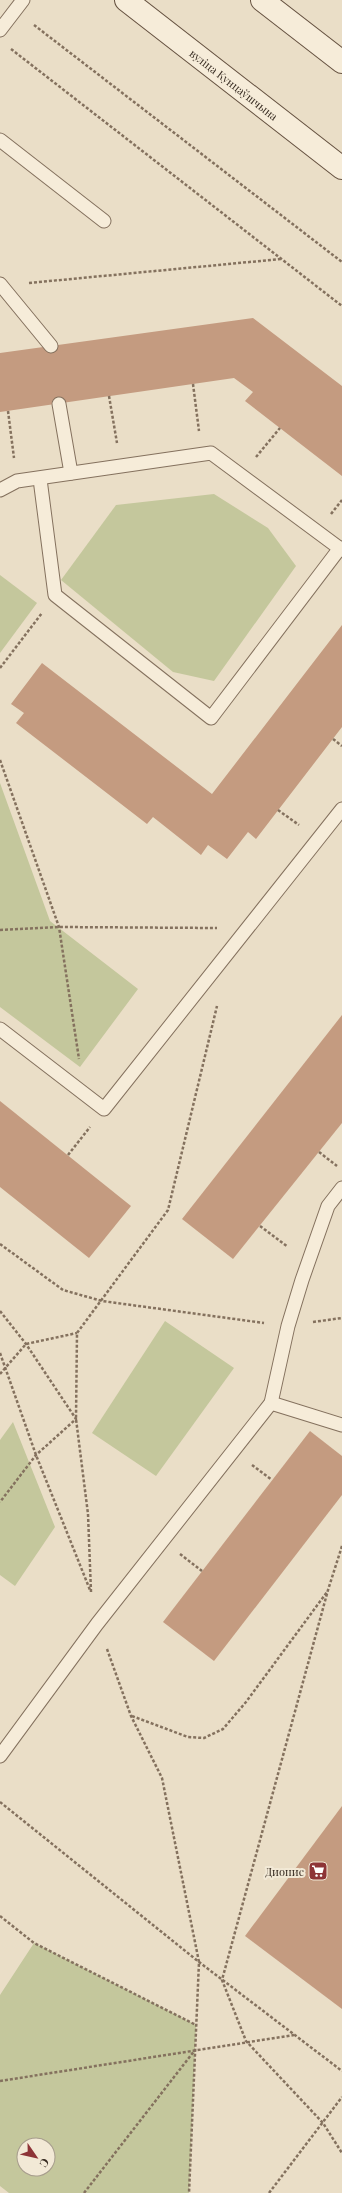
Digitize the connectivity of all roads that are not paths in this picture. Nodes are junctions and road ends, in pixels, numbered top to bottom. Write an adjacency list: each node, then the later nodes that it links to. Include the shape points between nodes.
1 (126, 0): 7 (main road, вуліца Кунцаўшчына)
2 (262, 0): 5 (main road)
3 (19, 5): 4 (lane)
4 (0, 30)
5 (342, 62)
6 (0, 140): 8 (lane)
7 (342, 168)
8 (104, 221)
9 (1, 284): 10 (lane)
10 (51, 346)
11 (59, 404): 12 (lane)
12 (71, 473): 13 (lane); 15 (lane, via 211,453)
13 (40, 479): 14 (lane, via 18,481); 15 (lane, via 55,595 211,718)
14 (0, 490)
15 (341, 549)
16 (342, 809): 17 (lane, via 104,1109)
17 (0, 1029)
18 (342, 1188): 19 (lane, via 328,1206 308,1262 288,1326)
19 (271, 1403): 20 (lane); 21 (lane, via 97,1624)
20 (342, 1425)
21 (0, 1756)

